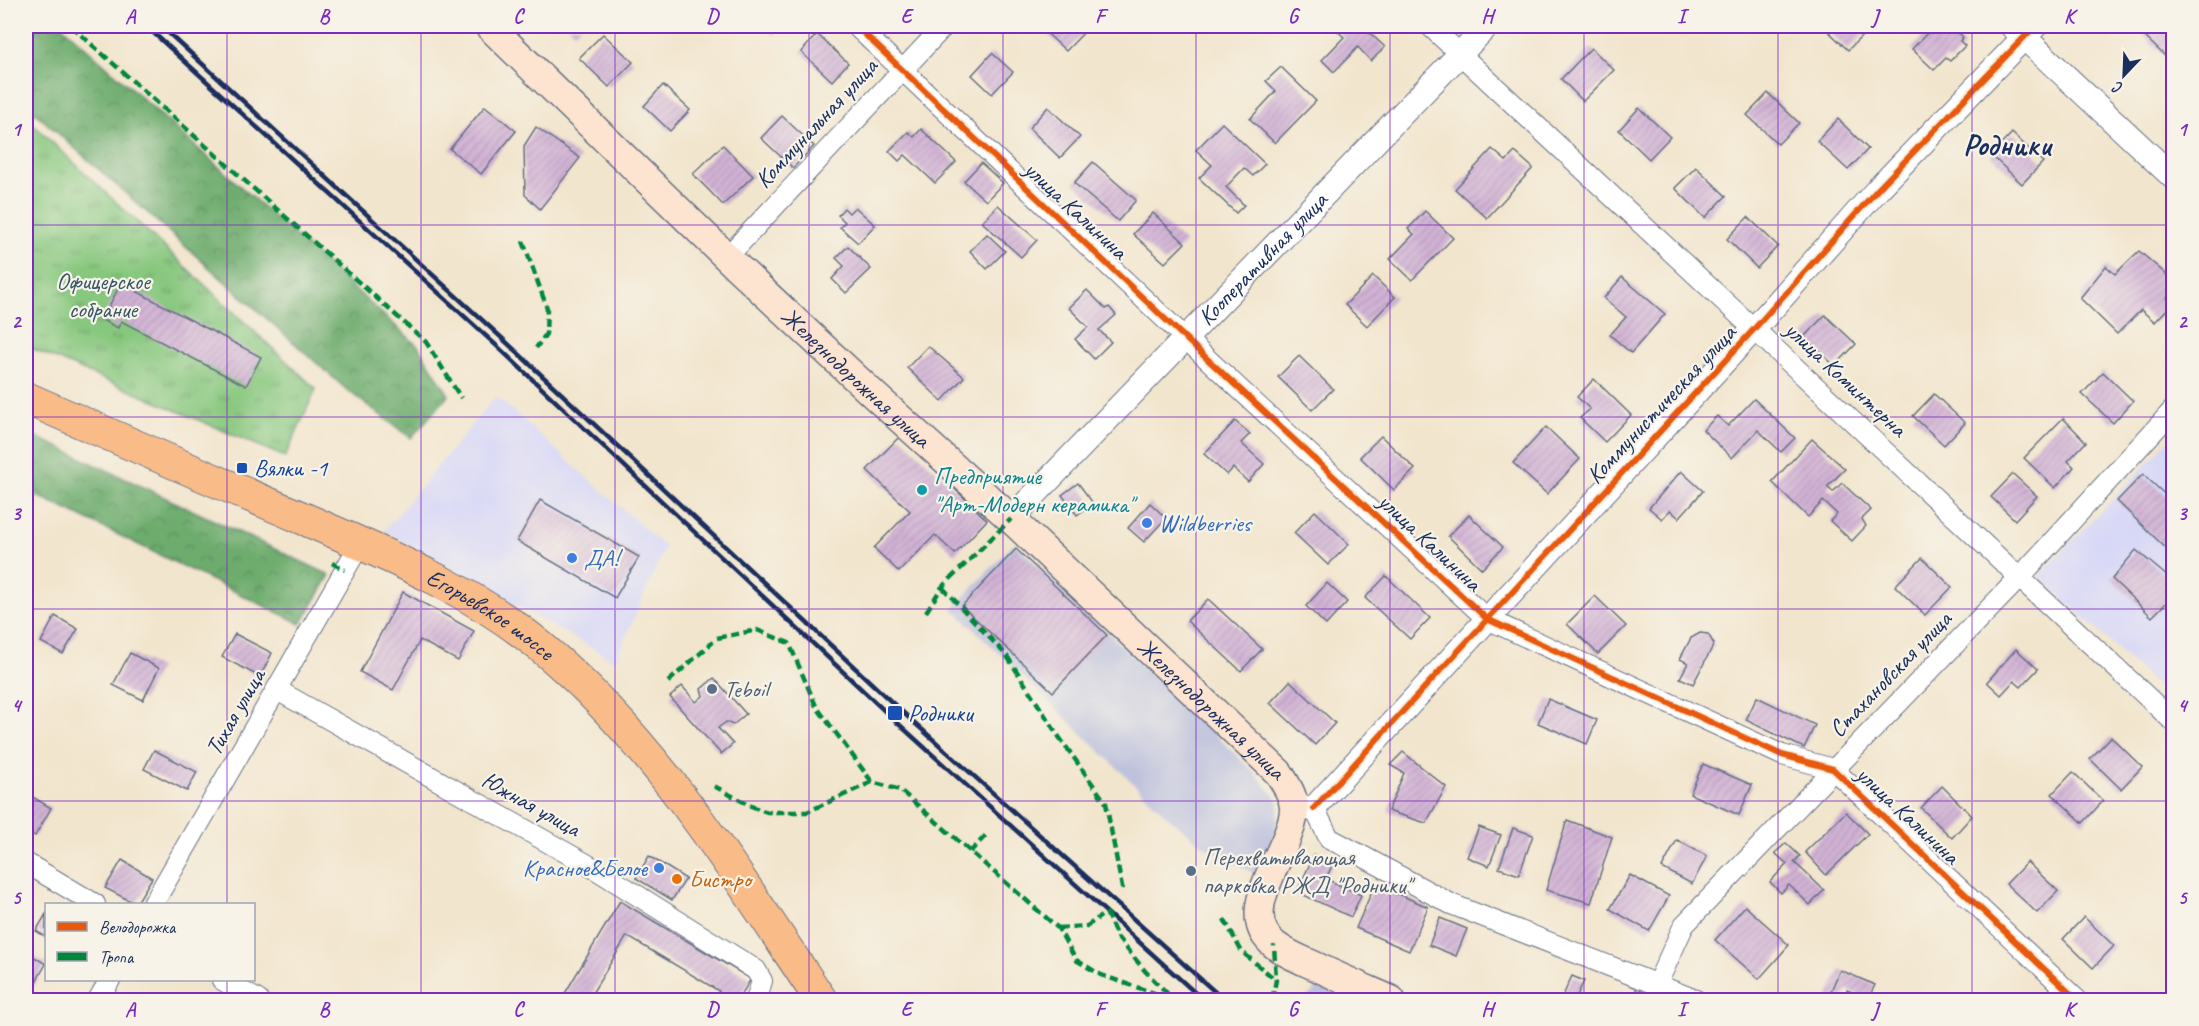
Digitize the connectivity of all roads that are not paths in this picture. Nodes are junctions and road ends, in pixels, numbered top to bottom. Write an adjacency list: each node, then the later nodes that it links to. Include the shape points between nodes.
1 (489, 26): 10 (main road, Железнодорожная улица)
2 (856, 26): 8 (street, улица Калинина)
3 (944, 26): 8 (street, Коммунальная улица)
4 (1430, 26): 7 (street, улица Коминтерна)
5 (1487, 26): 7 (street, Кооперативная улица)
6 (2024, 29): 9 (street); 11 (street, Коммунистическая улица)
7 (1459, 54): 11 (street, улица Коминтерна); 12 (street, Кооперативная улица)
8 (901, 70): 10 (street, Коммунальная улица); 12 (street, улица Калинина)
9 (2174, 178)
10 (727, 257): 15 (main road, Железнодорожная улица)
11 (1755, 328): 17 (street, улица Коминтерна); 18 (street, Коммунистическая улица)
12 (1184, 338): 15 (street, Кооперативная улица); 18 (street, улица Калинина)
13 (26, 398): 16 (main road, Егорьевское шоссе)
14 (2174, 408): 17 (street, Стахановская улица)
15 (1011, 519): 22 (main road, Железнодорожная улица, via 1279,773)
16 (360, 544): 19 (street, Тихая улица); 32 (main road, Егорьевское шоссе, via 444,584 508,623 538,644 603,703 697,819)
17 (2019, 578): 20 (street, улица Коминтерна); 21 (street, Стахановская улица)
18 (1487, 619): 21 (street, улица Калинина, via 1782,755); 22 (street, Коммунистическая улица)
19 (277, 690): 25 (street, Тихая улица); 31 (street, Южная улица, via 597,870 756,970 762,981)
20 (2174, 722)
21 (1833, 769): 28 (street, Стахановская улица, via 1684,925); 35 (street, улица Калинина)
22 (1304, 808): 28 (street, Железнодорожная улица, via 1329,838 1450,904); 33 (main road, via 1289,832 1259,906 1258,920 1274,945)
23 (26, 863): 24 (street)
24 (92, 903)
25 (154, 903)
26 (109, 981): 29 (street)
27 (224, 981): 30 (street)
28 (1657, 984): 34 (street, Железнодорожная улица)
29 (98, 1000)
30 (258, 1000)
31 (756, 1000)
32 (821, 1000)
33 (1391, 1000)
34 (1696, 1000)
35 (2077, 1000)

